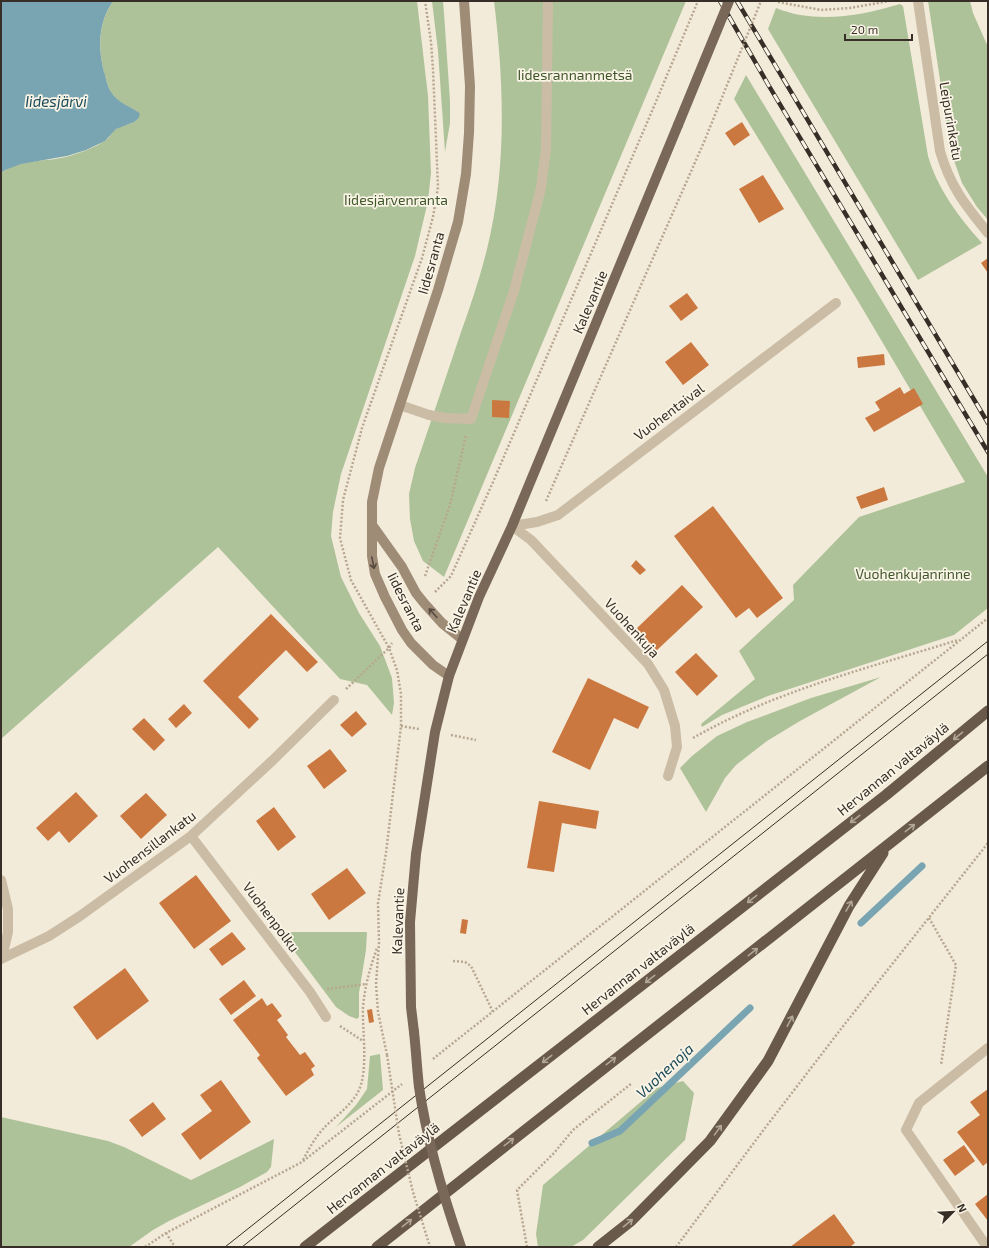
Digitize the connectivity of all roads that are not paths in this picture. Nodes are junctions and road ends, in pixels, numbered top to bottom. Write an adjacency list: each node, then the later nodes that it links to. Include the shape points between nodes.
1 (464, 1): 7 (main road, Iidesranta, via 470,86 466,174 458,222)
2 (548, 1): 7 (street, via 546,149 541,188 514,291 471,419 429,415)
3 (729, 1): 9 (main road, Kalevantie, bridge)
4 (918, 1): 5 (street, Leipurinkatu, via 940,151 956,190)
5 (988, 233)
6 (836, 303): 9 (street, Vuohentaival, via 558,515 538,522)
7 (400, 405): 8 (main road, Iidesranta, via 379,468 372,502)
8 (372, 525): 10 (main road, Iidesranta, one-way to 8, via 442,623 416,593 402,567); 11 (main road, Iidesranta, one-way to 11, via 375,574 385,598 411,643 433,665)
9 (512, 526): 10 (main road, Kalevantie); 15 (street, Vuohenkuja, via 531,540 648,664 664,690 675,726 677,746)
10 (462, 640): 11 (main road, Kalevantie)
11 (449, 676): 24 (main road, Kalevantie, bridge, via 435,732 416,854 410,922 411,1007 419,1088 430,1142 445,1201)
12 (334, 700): 16 (street, Vuohensillankatu)
13 (988, 711): 22 (highway, Hervannan valtaväylä, one-way to 22, via 873,805)
14 (988, 766): 17 (highway, one-way to 14)
15 (668, 776)
16 (192, 836): 19 (street, Vuohensillankatu, via 49,936); 20 (street, Vuohenpolku, via 310,992)
17 (888, 846): 23 (highway, one-way to 17); 25 (highway, one-way to 17, via 631,1221 710,1141 768,1062 849,906)
18 (1, 880): 19 (street, via 8,909 8,932)
19 (1, 958)
20 (326, 1017)
21 (988, 1048): 26 (street, via 919,1102 906,1130)
22 (305, 1247)
23 (376, 1247)
24 (461, 1247)
25 (598, 1247)
26 (987, 1247)

